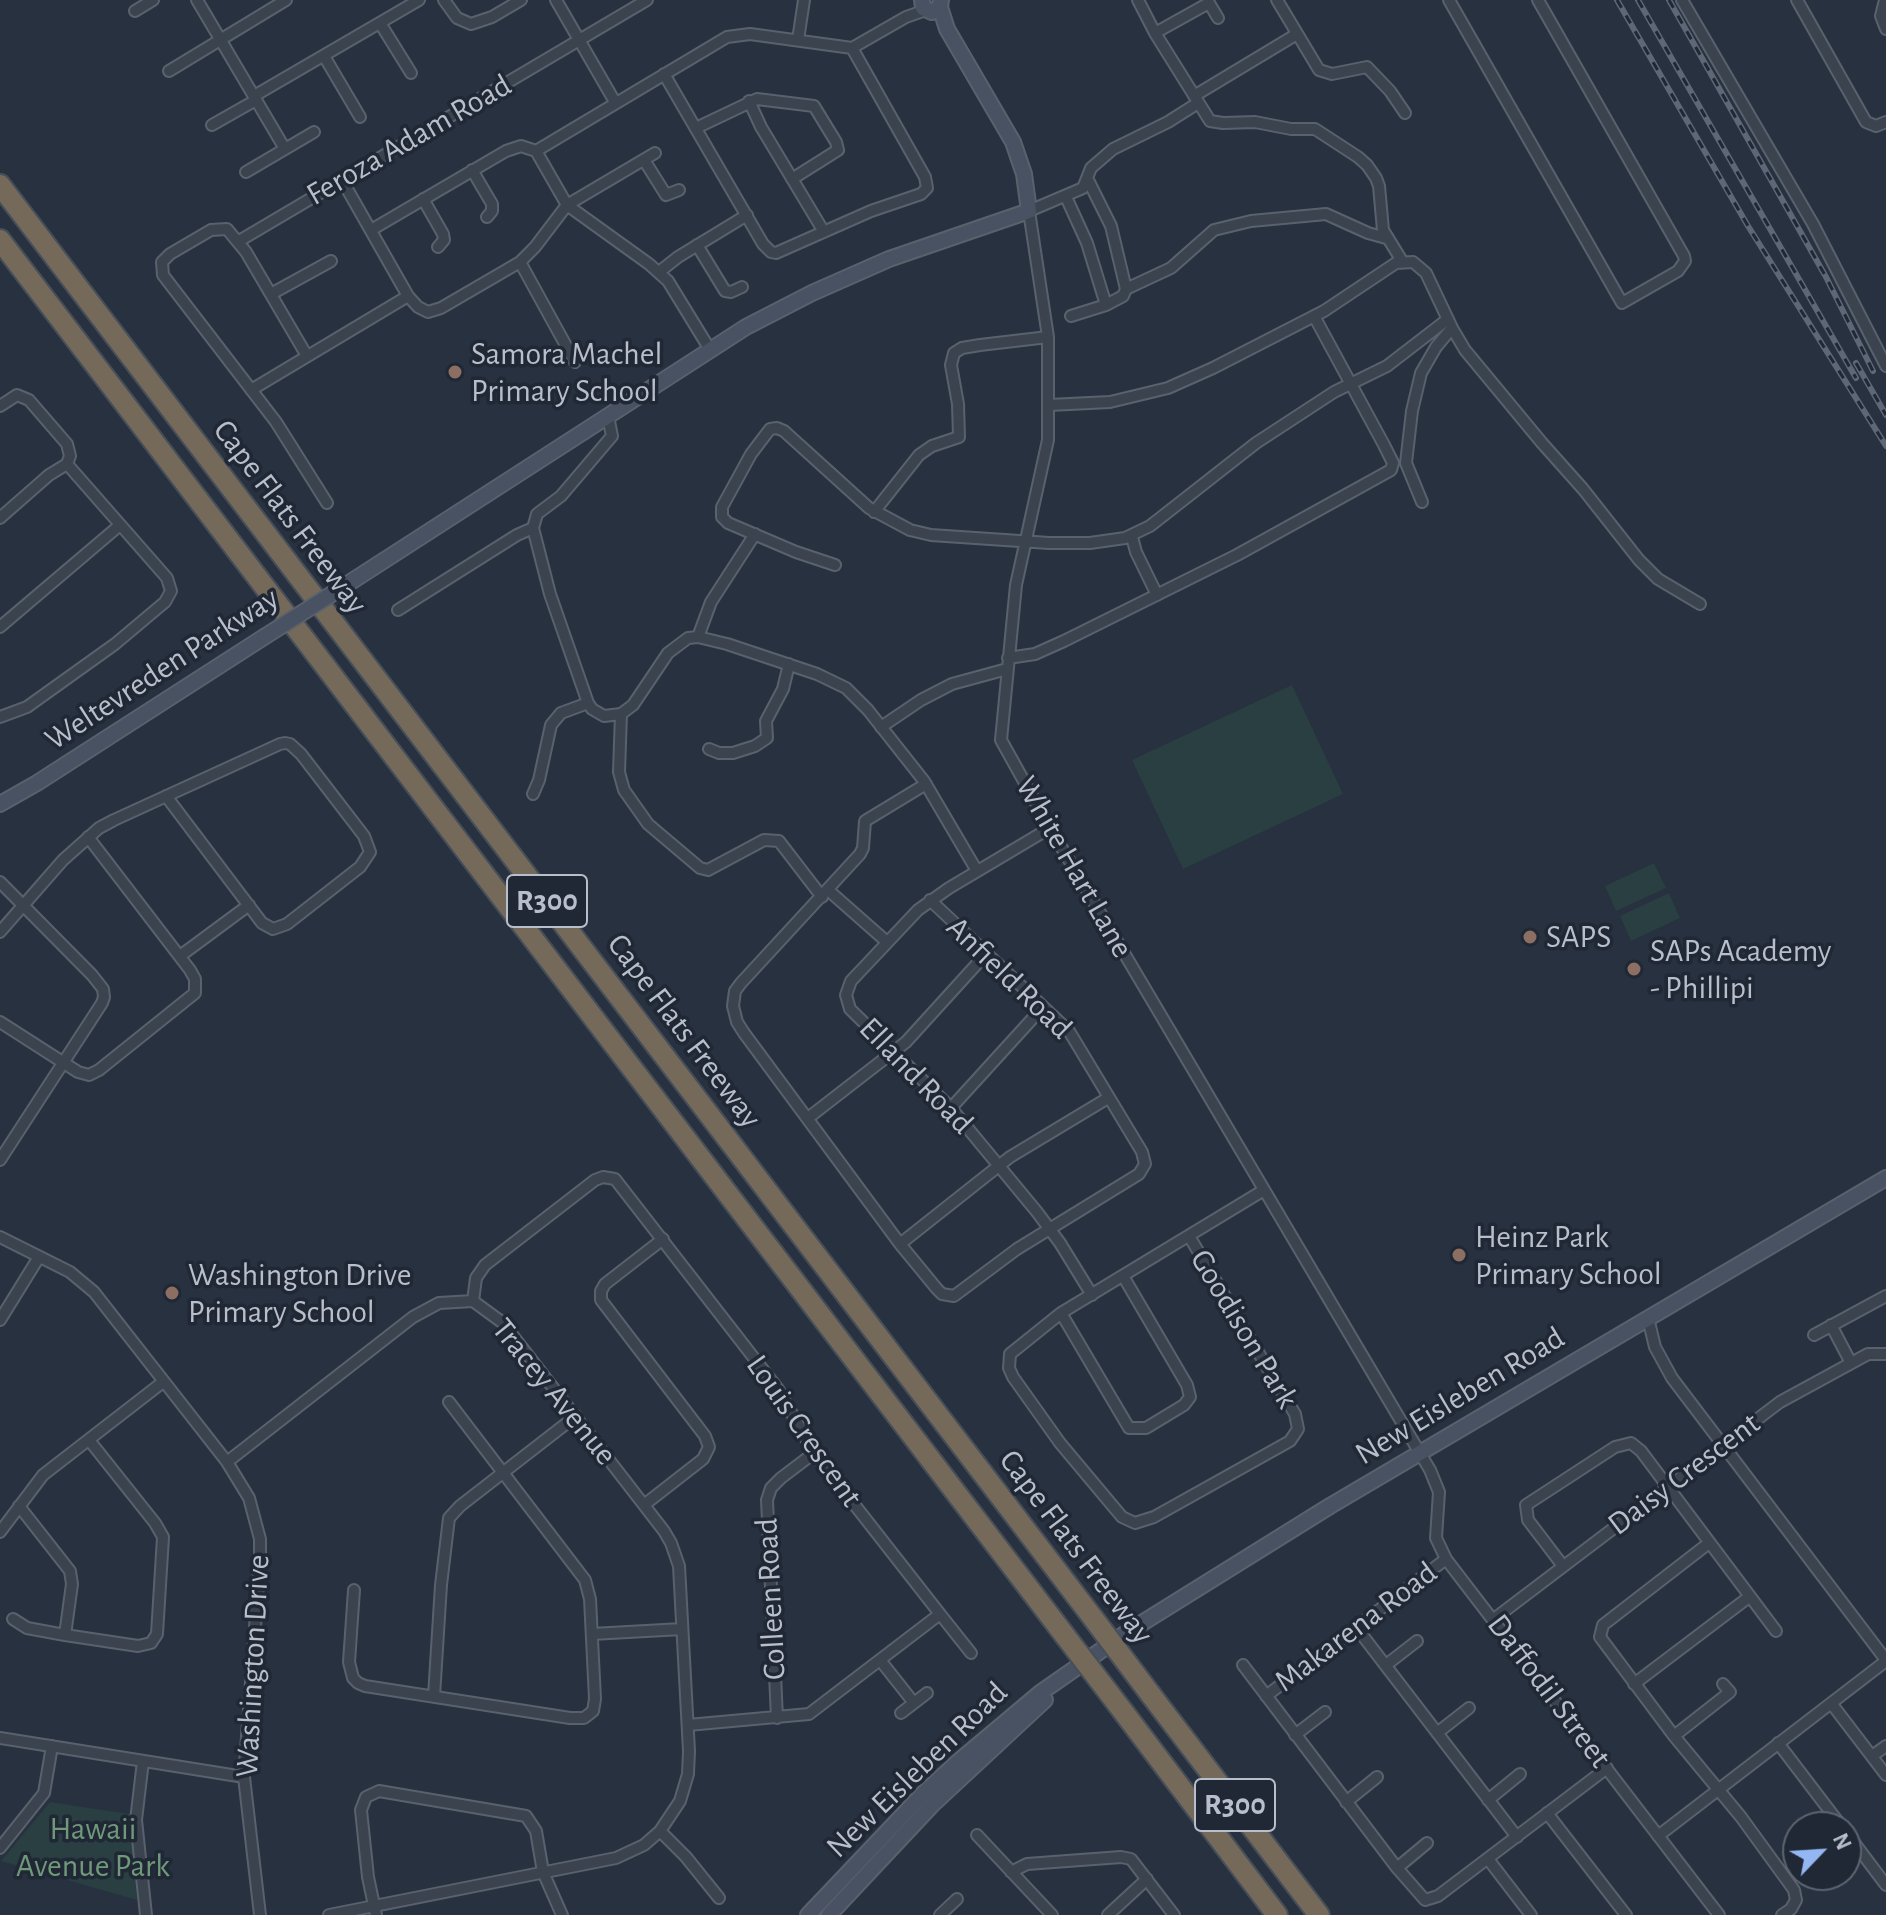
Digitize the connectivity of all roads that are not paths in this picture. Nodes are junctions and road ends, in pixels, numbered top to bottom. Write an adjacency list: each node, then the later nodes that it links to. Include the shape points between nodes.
1 (153, 0): 18 (street)
2 (197, 0): 24 (street)
3 (286, 0): 24 (street)
4 (419, 0): 20 (street)
5 (444, 0): 6 (street, via 457,18 471,24)
6 (521, 0)
7 (556, 0): 25 (street)
8 (647, 0): 25 (street, Feroza Adam Road)
9 (804, 0): 26 (street)
10 (1138, 0): 22 (street)
11 (1277, 0): 23 (street)
12 (1449, 0): 13 (street, via 1622,303 1678,271 1684,256)
13 (1538, 0)
14 (1682, 0): 82 (street, via 1813,224)
15 (1797, 0): 38 (street, via 1866,122)
16 (1885, 0): 21 (street, via 1881,16)
17 (933, 4): 27 (street); 56 (main road, via 1013,142)
18 (135, 11)
19 (1218, 18): 22 (street, via 1209,3)
20 (380, 23): 28 (street); 30 (street)
21 (1886, 29)
22 (1155, 33): 33 (street)
23 (1297, 34): 33 (street); 36 (street, via 1319,70 1332,74 1367,67)
24 (220, 39): 29 (street); 32 (street)
25 (580, 40): 35 (street); 49 (street, Feroza Adam Road)
26 (798, 40): 27 (street); 31 (street, via 735,35)
27 (852, 48): 60 (street, via 927,188)
28 (324, 56): 32 (street); 37 (street)
29 (169, 71)
30 (411, 73)
31 (664, 74): 35 (street); 40 (street)
32 (255, 98): 39 (street); 42 (street)
33 (1196, 100): 50 (street, via 1113,149 1091,168); 61 (street, via 1210,121 1315,129 1358,157 1376,178)
34 (749, 101): 40 (street); 48 (street); 48 (street, via 769,99 818,109 838,150)
35 (615, 102): 43 (street)
36 (1405, 113)
37 (360, 117)
38 (1886, 122)
39 (212, 125)
40 (696, 128): 57 (street)
41 (314, 132): 42 (street)
42 (285, 149): 47 (street)
43 (536, 151): 46 (street, via 514,147); 55 (street)
44 (655, 153): 45 (street)
45 (644, 160): 52 (street, via 666,195); 55 (street)
46 (472, 170): 54 (street); 58 (street, via 493,207)
47 (246, 172)
48 (792, 179): 60 (street)
49 (342, 180): 59 (street); 63 (street, Feroza Adam Road)
50 (1088, 180): 53 (street); 71 (street, via 1111,226)
51 (0, 185): 251 (highway, Cape Flats Freeway / R300, bridge)
52 (679, 190)
53 (1066, 197): 56 (street); 74 (street)
54 (423, 199): 59 (street); 65 (street, via 443,234)
55 (567, 205): 68 (street); 69 (street)
56 (1029, 211): 78 (street, White Hart Lane); 79 (main road, Weltevreden Parkway, via 889,259)
57 (747, 215): 60 (street, via 771,252); 64 (street)
58 (487, 217)
59 (371, 230): 73 (street)
60 (824, 232)
61 (1386, 238): 67 (street); 71 (street, via 1320,213 1251,221 1214,230 1171,268)
62 (0, 240): 250 (highway, Cape Flats Freeway / R300, bridge)
63 (239, 241): 72 (street); 84 (street, via 227,229 211,230 170,254 160,266)
64 (697, 245): 69 (street); 70 (street, via 725,291)
65 (438, 247)
66 (331, 261): 72 (street)
67 (1402, 261): 76 (street); 77 (street, via 1421,268)
68 (520, 262): 73 (street, via 428,312); 81 (street)
69 (659, 272): 79 (street)
70 (742, 287)
71 (1126, 289): 74 (street)
72 (271, 294): 80 (street)
73 (408, 296): 80 (street)
74 (1106, 305): 75 (street)
75 (1071, 316)
76 (1314, 316): 83 (street); 85 (street, via 1168,388 1110,402)
77 (1450, 323): 83 (street); 89 (street, via 1417,383); 102 (street, via 1485,375 1647,569)
78 (1048, 337): 85 (street, White Hart Lane); 93 (street, via 954,353 959,437 919,455)
79 (709, 348): 87 (main road, Weltevreden Parkway)
80 (307, 356): 84 (street)
81 (575, 362)
82 (1886, 366)
83 (1351, 383): 90 (street, via 1391,459); 98 (street, via 1244,451)
84 (251, 390): 92 (street)
85 (1049, 405): 99 (street, White Hart Lane, via 1048,440)
86 (0, 406): 88 (street, via 17,395 29,400 67,444)
87 (608, 416): 96 (street, via 612,436 561,496 537,514); 113 (main road, Weltevreden Parkway, bridge)
88 (67, 464): 94 (street); 95 (street)
89 (1407, 466): 90 (street); 91 (street)
90 (1391, 470): 101 (street)
91 (1422, 502)
92 (327, 503)
93 (874, 512): 97 (street, via 793,438 773,428 762,437 721,512 728,523); 99 (street, via 918,533)
94 (0, 518)
95 (120, 525): 104 (street); 110 (street, via 167,578 169,596 115,644 27,707)
96 (533, 528): 103 (street); 108 (street)
97 (755, 534): 100 (street); 105 (street, via 711,602)
98 (1132, 537): 99 (street, via 1090,543); 101 (street)
99 (1026, 542): 107 (street, White Hart Lane)
100 (835, 565)
101 (1157, 595): 107 (street, via 1045,651)
102 (1700, 604)
103 (398, 610)
104 (0, 627)
105 (698, 637): 106 (street); 109 (street, via 668,653 633,705)
106 (789, 664): 111 (street, via 846,688); 112 (street, via 766,721 767,738 733,753)
107 (1007, 664): 111 (street, via 952,684); 119 (street, White Hart Lane, via 1001,740)
108 (588, 703): 109 (street, via 604,716); 115 (street, via 561,713 551,725)
109 (621, 714): 123 (street, via 619,772 624,790 648,824 708,870 764,840 779,841)
110 (0, 717)
111 (881, 727): 114 (street)
112 (709, 749)
113 (37, 783): 117 (main road, Weltevreden Parkway); 118 (main road, Weltevreden Parkway)
114 (928, 787): 121 (street); 123 (street, via 868,818 860,854)
115 (533, 794)
116 (166, 796): 120 (street); 125 (street); 125 (street, via 290,744 368,842 370,852 360,867 283,926 267,927)
117 (0, 804)
118 (0, 815)
119 (1050, 828): 121 (street, Elland Road); 141 (street, White Hart Lane)
120 (88, 837): 126 (street); 130 (street)
121 (977, 871): 124 (street, Elland Road)
122 (0, 882): 126 (street)
123 (825, 893): 128 (street); 137 (street, via 741,983 733,1006 737,1022)
124 (930, 900): 128 (street, Elland Road); 129 (street, Anfield Road)
125 (249, 905): 130 (street)
126 (23, 906): 127 (street); 134 (street, via 103,989 102,1003)
127 (0, 932)
128 (887, 942): 133 (street, Elland Road, via 851,981 846,995 850,1009)
129 (986, 954): 131 (street, Anfield Road); 133 (street)
130 (180, 956): 134 (street, via 195,979 195,993 189,999 94,1073)
131 (1043, 1007): 135 (street, Anfield Road, via 1069,1031); 136 (street)
132 (0, 1022): 134 (street)
133 (895, 1052): 136 (street, Elland Road); 137 (street)
134 (62, 1063): 138 (street)
135 (1108, 1098): 139 (street); 142 (street, Anfield Road, via 1142,1152 1143,1170)
136 (951, 1108): 139 (street, Elland Road)
137 (808, 1118): 146 (street)
138 (0, 1160)
139 (998, 1165): 142 (street, Elland Road); 146 (street)
140 (1886, 1178): 154 (main road, New Eisleben Road)
141 (1264, 1190): 143 (street); 165 (street, White Hart Lane)
142 (1050, 1229): 146 (street, via 954,1296 942,1294); 149 (street, Elland Road)
143 (1189, 1236): 148 (street); 152 (street, Goodison Park, via 1295,1414 1298,1429 1290,1441 1154,1517 1129,1522 1060,1443 1009,1368 1013,1349)
144 (0, 1237): 147 (street, Washington Drive)
145 (663, 1239): 151 (street, Louis Crescent, via 621,1184 603,1177 485,1265 476,1278); 164 (street, Louis Crescent, via 778,1389); 169 (street, via 605,1284 601,1300 709,1447 703,1459)
146 (900, 1244)
147 (39, 1257): 153 (street); 159 (street, Washington Drive, via 94,1292)
148 (1123, 1276): 149 (street); 152 (street, via 1190,1397 1146,1428 1129,1428)
149 (1092, 1295): 152 (street)
150 (1886, 1296): 155 (street)
151 (473, 1301): 161 (street, Tracey Avenue, via 503,1323); 166 (street, Tracey Avenue, via 439,1303 413,1317)
152 (1061, 1313)
153 (0, 1320)
154 (1645, 1325): 163 (street, via 1672,1378); 165 (main road, New Eisleben Road)
155 (1831, 1325): 156 (street); 158 (street)
156 (1814, 1335)
157 (1886, 1354): 158 (street, Daisy Crescent, via 1868,1354)
158 (1851, 1363): 163 (street, Daisy Crescent, via 1780,1402)
159 (163, 1382): 162 (street); 166 (street, Washington Drive)
160 (449, 1402): 167 (street)
161 (576, 1416): 167 (street); 169 (street, Tracey Avenue)
162 (89, 1440): 170 (street, via 43,1475); 184 (street, via 163,1537 157,1634 151,1643 138,1646)
163 (1722, 1444): 168 (street, Daisy Crescent); 188 (street)
164 (814, 1453): 177 (street, Louis Crescent); 202 (street, Colleen Road, via 771,1488 767,1500)
165 (1420, 1453): 173 (street, Daffodil Street, via 1439,1492 1436,1538); 191 (main road, New Eisleben Road, via 1166,1606)
166 (227, 1462): 216 (street, Washington Drive, via 249,1498 260,1539)
167 (504, 1472): 183 (street, via 585,1580); 195 (street, via 449,1518)
168 (1666, 1487): 172 (street); 174 (street, Daisy Crescent); 174 (street, via 1641,1451 1625,1443 1530,1501 1525,1510 1528,1520)
169 (644, 1505): 181 (street, Tracey Avenue, via 676,1553)
170 (19, 1506): 171 (street); 184 (street, via 70,1571)
171 (0, 1532)
172 (1709, 1543): 176 (street); 192 (street, via 1600,1628 1603,1644)
173 (1446, 1559): 179 (street, Daffodil Street); 180 (street, Makarena Road)
174 (1563, 1566): 179 (street, Daisy Crescent)
175 (354, 1590): 195 (street, via 349,1662 353,1678 365,1686)
176 (1749, 1597): 182 (street); 192 (street)
177 (940, 1614): 186 (street, Louis Crescent); 187 (street)
178 (13, 1619): 184 (street, via 27,1628)
179 (1494, 1619): 213 (street, Daffodil Street)
180 (1356, 1627): 190 (street); 196 (street, Makarena Road)
181 (682, 1629): 183 (street); 203 (street, Tracey Avenue)
182 (1776, 1631)
183 (592, 1634): 195 (street, via 595,1706 584,1718)
184 (65, 1635)
185 (1417, 1641): 190 (street)
186 (971, 1653)
187 (880, 1660): 197 (street); 202 (street, via 809,1714)
188 (1886, 1660): 198 (street)
189 (1243, 1665): 196 (street)
190 (1386, 1665): 204 (street)
191 (1070, 1674): 244 (main road, New Eisleben Road, via 1040,1693 940,1779); 245 (main road, New Eisleben Road, via 932,1805)
192 (1634, 1684): 206 (street)
193 (1723, 1684): 206 (street, via 1730,1692)
194 (927, 1693): 197 (street)
195 (434, 1696)
196 (1266, 1696): 205 (street)
197 (914, 1703): 201 (street)
198 (1831, 1703): 208 (street); 211 (street)
199 (1469, 1708): 204 (street)
200 (1325, 1712): 205 (street)
201 (901, 1713)
202 (777, 1718): 203 (street)
203 (688, 1725): 223 (street, Tracey Avenue, via 688,1774 680,1801)
204 (1437, 1733): 219 (street)
205 (1295, 1735): 220 (street)
206 (1674, 1736): 218 (street)
207 (0, 1738): 209 (street)
208 (1778, 1743): 218 (street); 221 (street)
209 (52, 1746): 212 (street); 228 (street, via 44,1793)
210 (1886, 1746): 211 (street)
211 (1872, 1756): 215 (street)
212 (143, 1761): 216 (street); 240 (street, via 136,1820)
213 (1607, 1768): 222 (street); 225 (street, Daffodil Street)
214 (1520, 1774): 219 (street)
215 (1886, 1775)
216 (244, 1777): 241 (street, Washington Drive)
217 (1377, 1777): 220 (street)
218 (1718, 1789): 225 (street); 254 (street, via 1794,1890 1796,1900)
219 (1488, 1800): 226 (street)
220 (1346, 1802): 231 (street)
221 (1830, 1811)
222 (1547, 1813): 226 (street); 253 (street)
223 (660, 1831): 232 (street, via 616,1858); 236 (street)
224 (977, 1835): 233 (street)
225 (1658, 1836): 239 (street, Daffodil Street)
226 (1517, 1837): 230 (street)
227 (1427, 1843): 231 (street)
228 (0, 1848)
229 (1862, 1853): 235 (street)
230 (1488, 1859): 231 (street, via 1429,1900 1421,1898); 252 (street)
231 (1397, 1868)
232 (543, 1872): 238 (street); 238 (street, via 536,1831 526,1816 379,1791 366,1797 361,1810); 243 (street)
233 (1011, 1872): 234 (street, via 1027,1864 1121,1857 1131,1859); 247 (street)
234 (1147, 1879): 248 (street); 249 (street)
235 (1886, 1885)
236 (719, 1898)
237 (957, 1899): 246 (street)
238 (376, 1910): 242 (street)
239 (1713, 1913)
240 (146, 1915)
241 (260, 1915)
242 (329, 1915)
243 (562, 1915)
244 (808, 1915)
245 (829, 1915)
246 (940, 1915)
247 (1052, 1915)
248 (1108, 1915)
249 (1174, 1915)
250 (1277, 1915)
251 (1319, 1915)
252 (1531, 1915)
253 (1626, 1915)
254 (1782, 1915)

